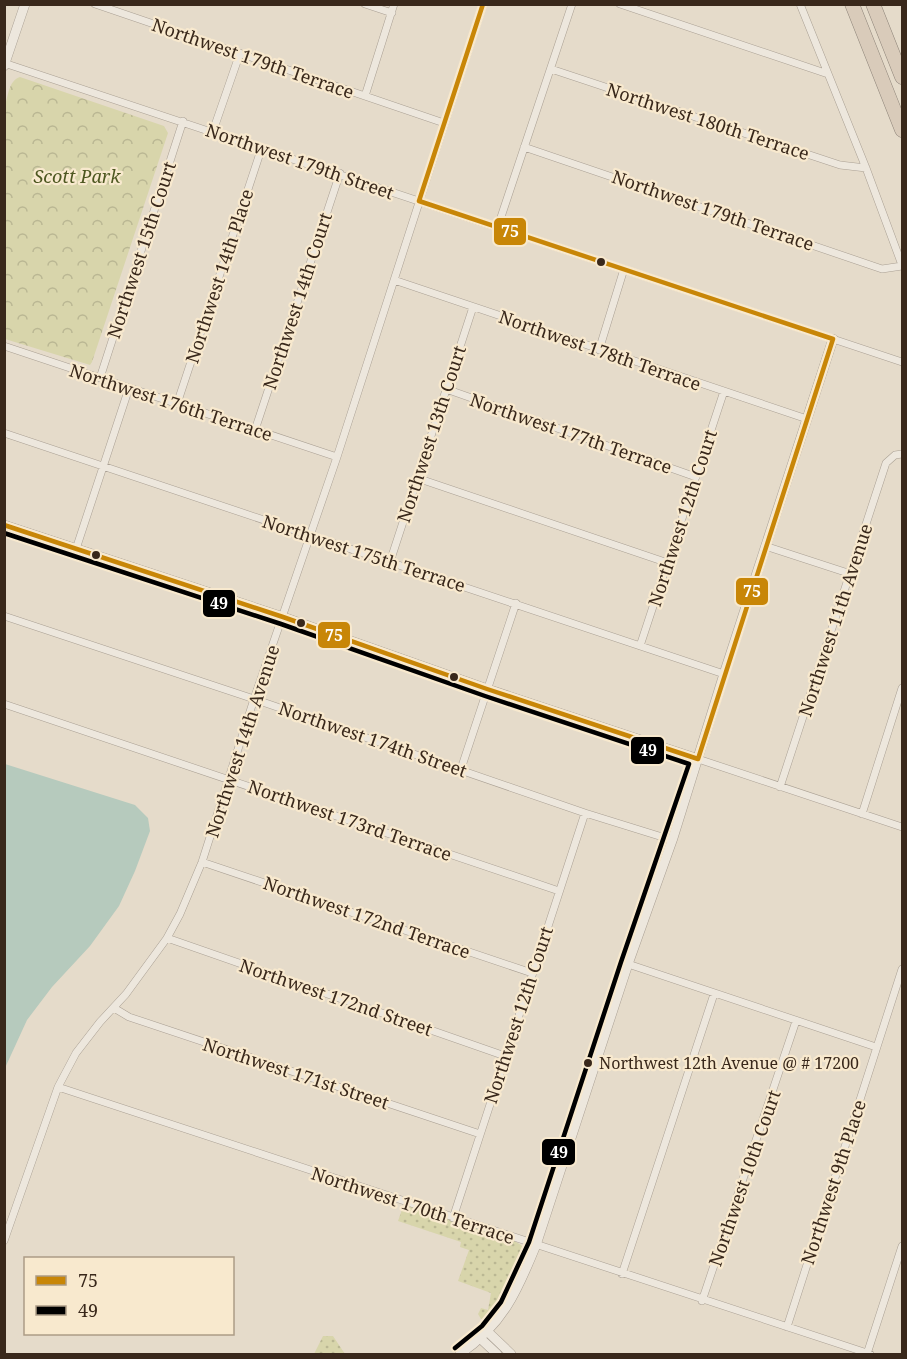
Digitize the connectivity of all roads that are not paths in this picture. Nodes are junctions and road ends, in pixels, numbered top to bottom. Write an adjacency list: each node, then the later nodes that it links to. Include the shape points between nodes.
1 (25, 4): 14 (street)
2 (96, 4): 11 (street, Northwest 179th Terrace)
3 (365, 4): 12 (street)
4 (394, 4): 12 (street)
5 (483, 4): 20 (street, Northwest 14th Avenue)
6 (572, 4): 15 (street)
7 (620, 4): 16 (street)
8 (800, 4): 16 (street)
9 (852, 4): 21 (highway)
10 (873, 4): 17 (highway)
11 (114, 8): 13 (street, Northwest 179th Terrace)
12 (392, 13): 18 (street)
13 (240, 53): 18 (street, Northwest 179th Terrace); 22 (street)
14 (5, 64): 19 (street, Northwest 179th Street)
15 (551, 69): 24 (street); 25 (street, Northwest 180th Terrace, via 840,165)
16 (828, 74): 25 (street)
17 (903, 77)
18 (366, 96): 20 (street, Northwest 179th Terrace)
19 (183, 122): 22 (street, Northwest 179th Street); 37 (street, Northwest 15th Court)
20 (444, 123): 27 (street, Northwest 14th Avenue)
21 (903, 129)
22 (213, 131): 23 (street, Northwest 179th Street)
23 (262, 147): 26 (street, Northwest 179th Street); 41 (street, Northwest 14th Place)
24 (524, 147): 28 (street); 29 (street, Northwest 179th Terrace, via 882,269)
25 (867, 168): 29 (street)
26 (340, 173): 27 (street, Northwest 179th Street); 43 (street, Northwest 14th Court)
27 (419, 201): 28 (street, Northwest 179th Street); 31 (street, Northwest 14th Avenue)
28 (498, 226): 30 (street, Northwest 179th Street)
29 (903, 265)
30 (624, 269): 33 (street, Northwest 179th Street); 35 (street)
31 (394, 280): 32 (street, Northwest 178th Terrace); 46 (street, Northwest 14th Avenue)
32 (473, 307): 35 (street, Northwest 178th Terrace); 39 (street, Northwest 13th Court)
33 (833, 339): 36 (street, Northwest 179th Street); 42 (street)
34 (4, 346): 37 (street, Northwest 176th Terrace)
35 (599, 350): 40 (street, Northwest 178th Terrace)
36 (903, 362)
37 (100, 378): 38 (street, Northwest 176th Terrace)
38 (129, 388): 41 (street, Northwest 176th Terrace); 47 (street)
39 (446, 389): 48 (street, Northwest 177th Terrace); 49 (street, Northwest 13th Court)
40 (724, 391): 42 (street, Northwest 178th Terrace); 48 (street, Northwest 12th Court)
41 (177, 404): 43 (street, Northwest 176th Terrace)
42 (807, 419): 52 (street)
43 (255, 430): 46 (street, Northwest 176th Terrace)
44 (4, 433): 47 (street, Northwest 175th Terrace)
45 (899, 454): 56 (street, Northwest 11th Avenue, via 886,463)
46 (337, 457): 51 (street, Northwest 14th Avenue)
47 (104, 465): 51 (street, Northwest 175th Terrace); 53 (street)
48 (696, 477): 55 (street, Northwest 12th Court)
49 (417, 478): 54 (street, Northwest 13th Court); 55 (street)
50 (4, 525): 53 (street)
51 (311, 535): 54 (street, Northwest 175th Terrace); 59 (street, Northwest 14th Avenue)
52 (765, 546): 56 (street); 61 (street)
53 (76, 549): 59 (street)
54 (390, 562): 57 (street, Northwest 175th Terrace)
55 (668, 563): 60 (street, Northwest 12th Court)
56 (850, 574): 69 (street, Northwest 11th Avenue)
57 (516, 603): 60 (street, Northwest 175th Terrace); 63 (street)
58 (4, 616): 64 (street, Northwest 174th Street)
59 (283, 617): 63 (street); 64 (street, Northwest 14th Avenue)
60 (640, 646): 61 (street, Northwest 175th Terrace)
61 (724, 674): 66 (street)
62 (903, 688): 71 (street)
63 (486, 689): 66 (street); 67 (street)
64 (254, 699): 67 (street, Northwest 174th Street); 68 (street, Northwest 14th Avenue)
65 (4, 704): 68 (street, Northwest 173rd Terrace)
66 (698, 759): 69 (street); 73 (street)
67 (461, 769): 70 (street, Northwest 174th Street)
68 (230, 779): 74 (street, Northwest 14th Avenue); 75 (street, Northwest 173rd Terrace)
69 (780, 787): 71 (street)
70 (585, 813): 73 (street, Northwest 174th Street); 75 (street, Northwest 12th Court)
71 (862, 814): 72 (street)
72 (903, 827)
73 (672, 840): 77 (street)
74 (202, 862): 76 (street, Northwest 14th Avenue); 79 (street, Northwest 172nd Terrace)
75 (559, 891): 79 (street, Northwest 12th Court)
76 (167, 938): 81 (street, Northwest 14th Avenue); 84 (street, Northwest 172nd Street)
77 (628, 964): 80 (street); 89 (street)
78 (903, 969): 83 (street, Northwest 9th Place)
79 (532, 973): 84 (street, Northwest 12th Court)
80 (714, 994): 82 (street); 91 (street)
81 (114, 1008): 85 (street, Northwest 14th Avenue, via 76,1053); 86 (street, Northwest 171st Street, via 129,1017)
82 (796, 1021): 83 (street); 92 (street, Northwest 10th Court)
83 (876, 1047): 93 (street, Northwest 9th Place)
84 (505, 1056): 86 (street, Northwest 12th Court)
85 (58, 1088): 87 (street, Northwest 170th Terrace); 88 (street, Northwest 14th Avenue)
86 (480, 1134): 87 (street, Northwest 12th Court)
87 (453, 1218): 89 (street, Northwest 170th Terrace)
88 (4, 1241)
89 (536, 1245): 91 (street, Northwest 170th Terrace); 94 (street, via 519,1287)
90 (903, 1246): 99 (street)
91 (622, 1274): 92 (street, Northwest 170th Terrace)
92 (702, 1301): 93 (street, Northwest 170th Terrace)
93 (787, 1327): 99 (street, Northwest 170th Terrace)
94 (488, 1332): 95 (street); 98 (street)
95 (481, 1339): 96 (street); 97 (street)
96 (460, 1354)
97 (497, 1354)
98 (511, 1354)
99 (869, 1354)

